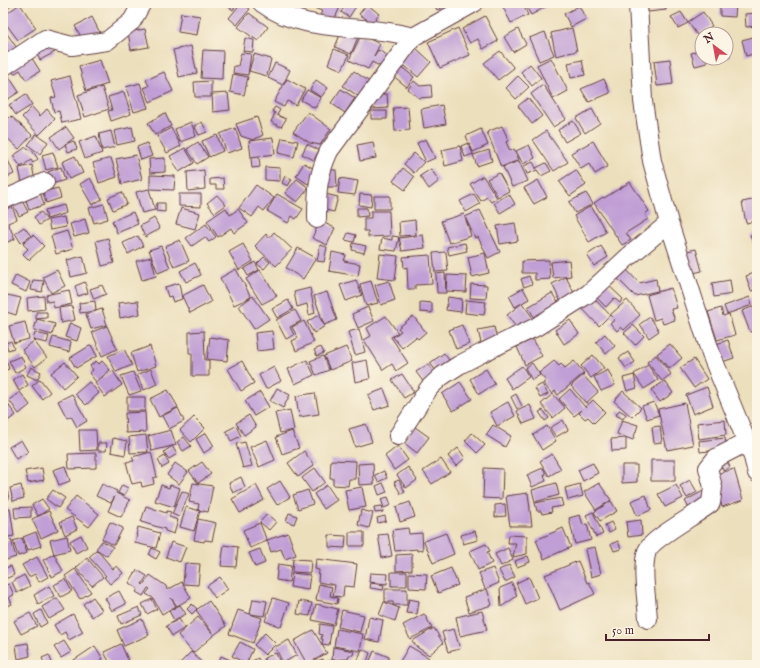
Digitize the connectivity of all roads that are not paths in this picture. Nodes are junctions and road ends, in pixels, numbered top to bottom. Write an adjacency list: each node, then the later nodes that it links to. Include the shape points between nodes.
1 (142, 3): 6 (street, via 132,21 107,41 72,46 45,39)
2 (262, 3): 5 (street, via 271,10 295,20 396,32)
3 (474, 3): 5 (street)
4 (638, 3): 10 (street, via 643,100 652,161)
5 (413, 37): 9 (street, via 329,151 317,185)
6 (3, 67)
7 (45, 182): 8 (street)
8 (3, 200)
9 (317, 219)
10 (669, 223): 11 (street, via 588,294 536,327 477,355 442,376 428,388); 12 (street, via 711,354)
11 (398, 436)
12 (753, 457): 13 (street, via 716,458 708,468 713,487 711,503 662,535 648,549 644,564)
13 (648, 619)

